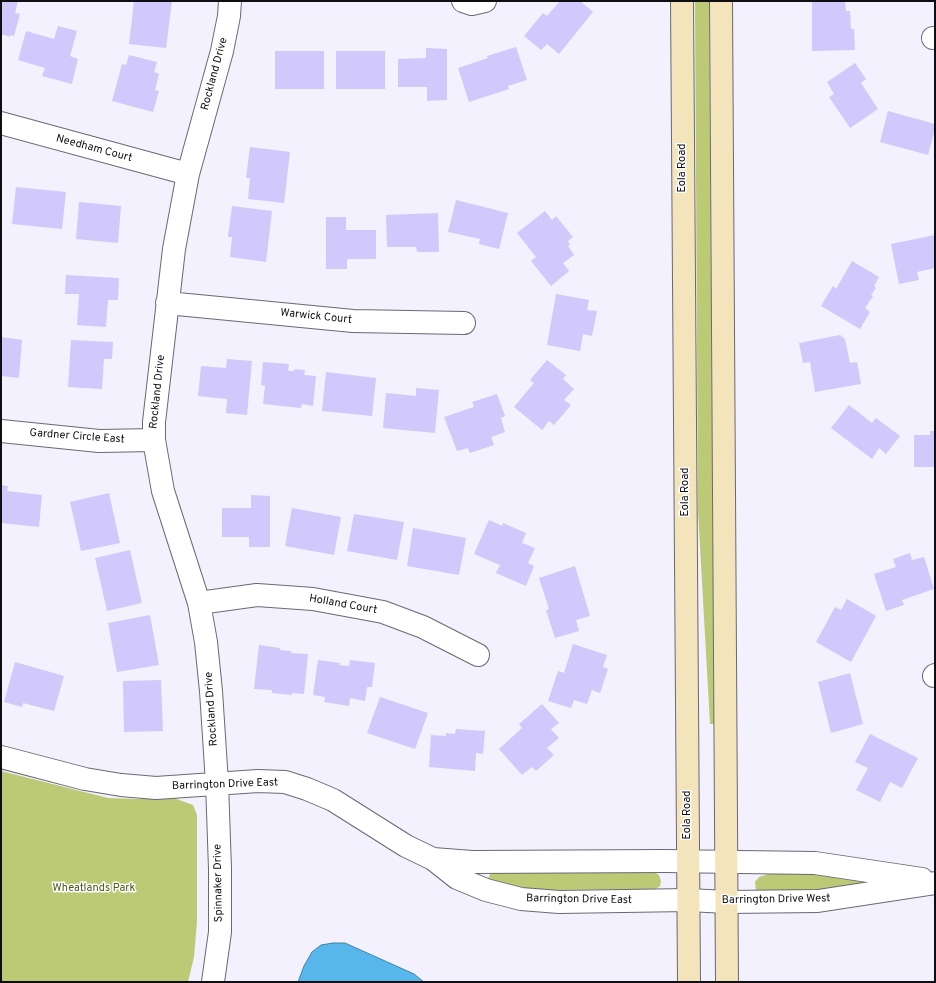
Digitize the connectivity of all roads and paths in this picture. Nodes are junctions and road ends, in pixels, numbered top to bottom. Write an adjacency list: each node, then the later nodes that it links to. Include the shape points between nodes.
1 (230, 1): 7 (street, Rockland Drive, via 222,51)
2 (463, 1): 3 (street, via 472,4)
3 (484, 1)
4 (682, 1): 17 (street, Eola Road)
5 (721, 1): 18 (street)
6 (1, 123): 7 (street, Needham Court)
7 (188, 174): 8 (street, Rockland Drive)
8 (167, 303): 9 (street, Warwick Court, via 353,321); 11 (street, Rockland Drive)
9 (464, 323)
10 (1, 431): 11 (street, Gardner Circle East, via 98,441)
11 (154, 440): 12 (street, Rockland Drive, via 163,491)
12 (199, 603): 13 (street, Holland Court, via 257,595 313,599 383,612 423,627); 15 (street, Rockland Drive, via 211,691)
13 (478, 655)
14 (1, 756): 15 (street, Barrington Drive East, via 85,779 121,785 156,788)
15 (216, 783): 16 (street, Barrington Drive East, via 285,782 308,788 406,846); 22 (street, Spinnaker Drive, via 220,932)
16 (433, 859): 17 (street, Barrington Drive East, via 472,862); 20 (street, Barrington Drive East, via 457,878 486,890 521,899 559,902)
17 (688, 862): 18 (street, Barrington Drive West); 20 (street, Eola Road)
18 (727, 862): 19 (street, Barrington Drive West, via 815,863); 21 (street)
19 (935, 882): 21 (street, Barrington Drive West, via 818,902)
20 (688, 900): 21 (street, Barrington Drive West); 23 (street, Eola Road)
21 (727, 902): 24 (street)
22 (213, 982)
23 (689, 982)
24 (727, 982)

